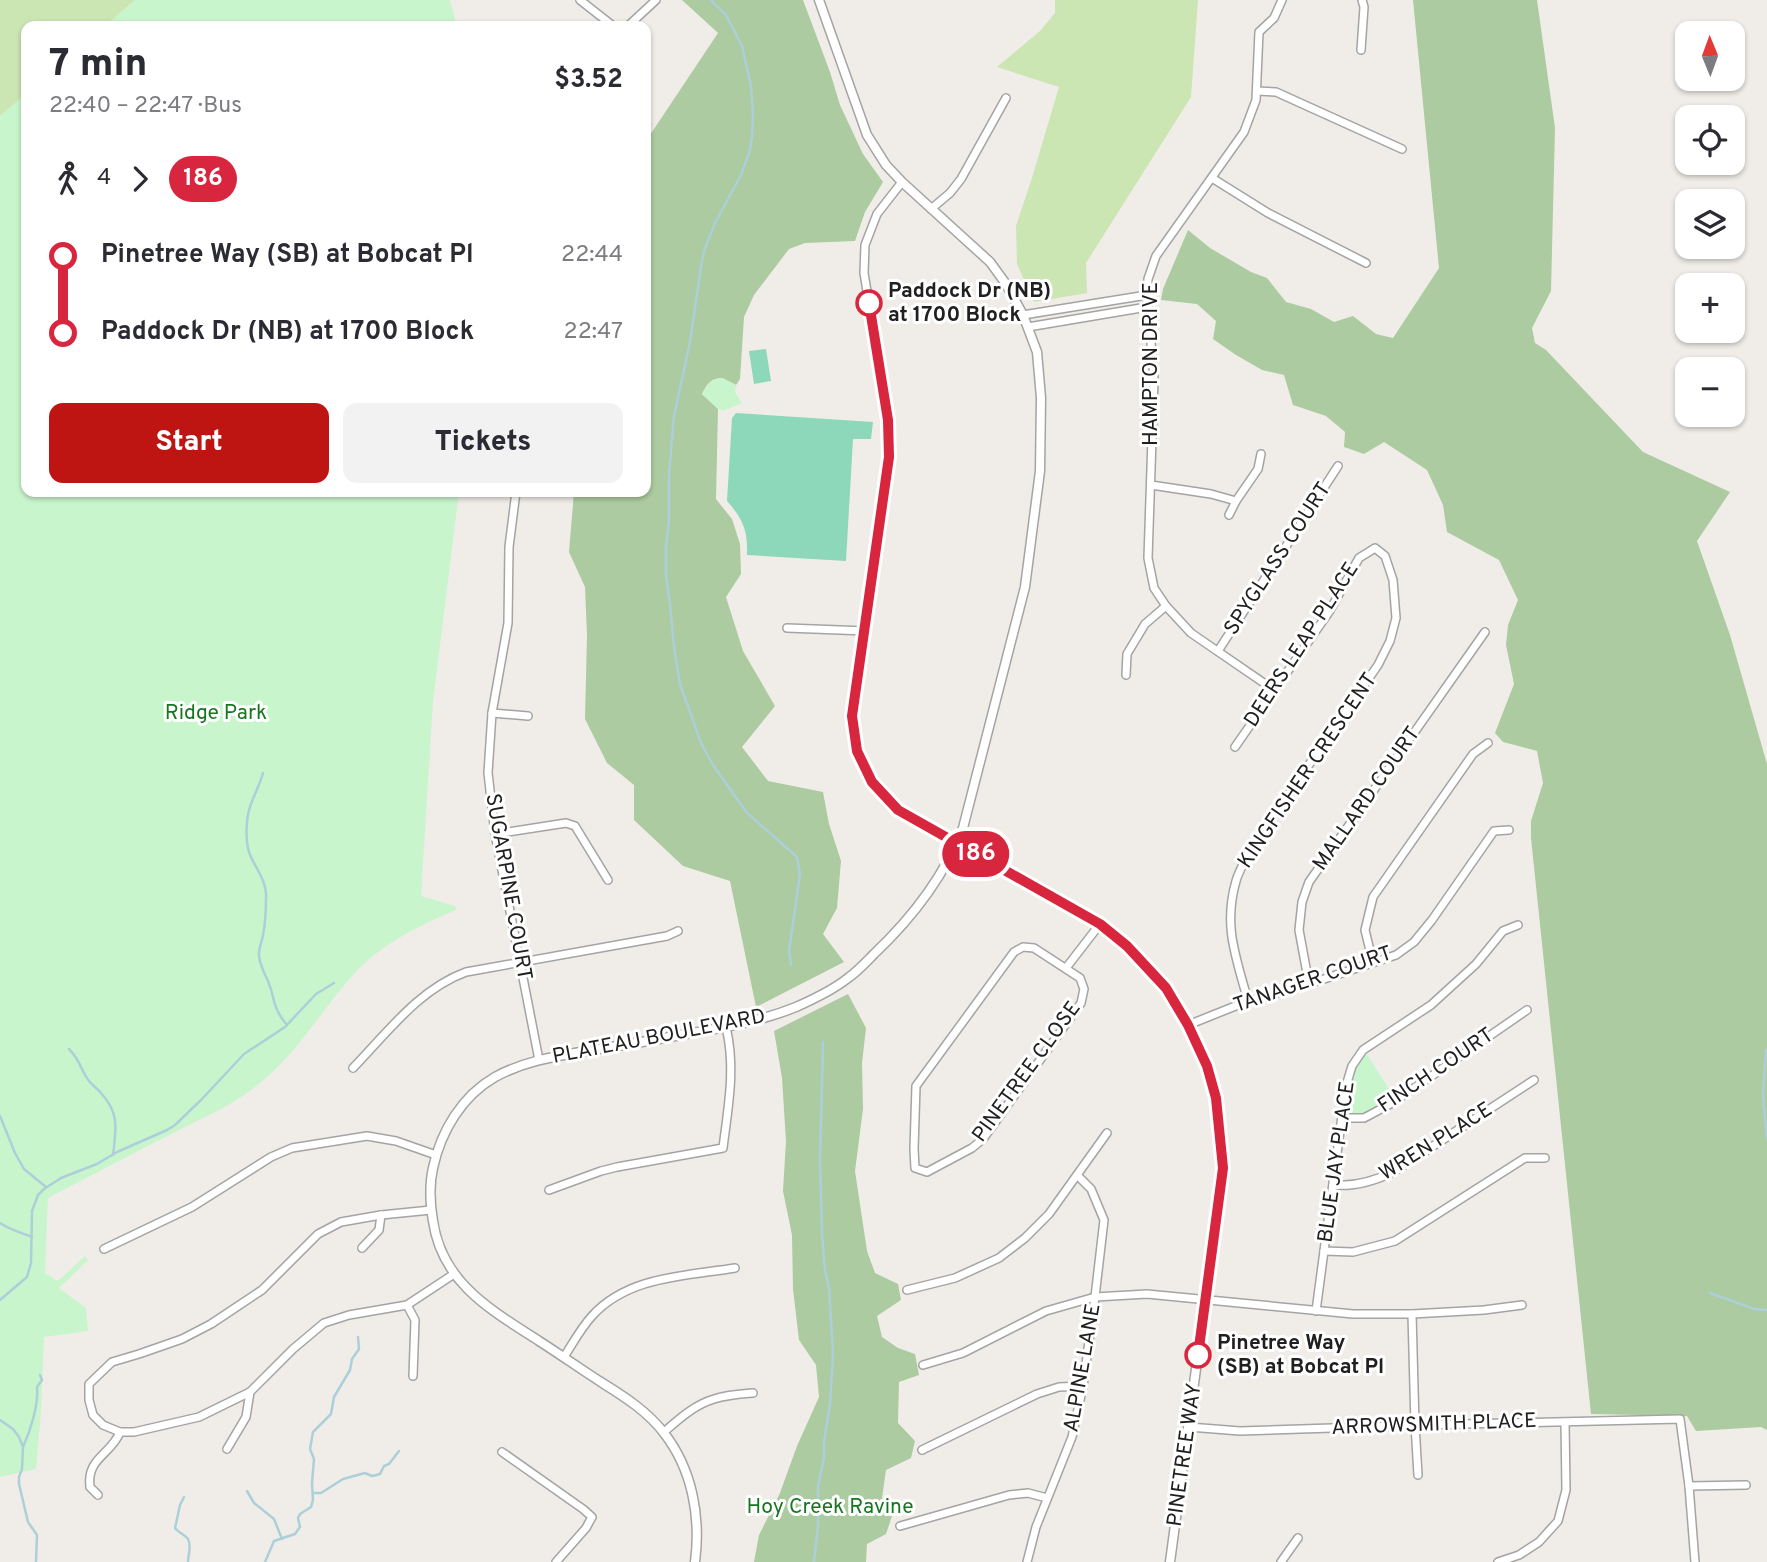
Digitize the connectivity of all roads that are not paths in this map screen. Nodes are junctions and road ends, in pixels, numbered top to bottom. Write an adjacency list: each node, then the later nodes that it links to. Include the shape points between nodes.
1 (580, 0): 6 (street)
2 (656, 0): 7 (street)
3 (818, 0): 13 (street, PLATEAU BOULEVARD, via 867,135)
4 (1282, 0): 9 (street, HAMPTON DRIVE, via 1274,18 1259,32)
5 (1362, 0): 8 (street)
6 (607, 21)
7 (633, 21)
8 (1361, 50)
9 (1257, 91): 11 (street, via 1276,92); 12 (street, HAMPTON DRIVE, via 1244,132)
10 (1006, 98): 14 (street, via 961,179)
11 (1402, 149)
12 (1212, 178): 15 (street, via 1268,213); 16 (street, HAMPTON DRIVE, via 1156,256)
13 (902, 182): 14 (street, PLATEAU BOULEVARD); 29 (street, via 877,214 865,246 864,273 888,420 889,457)
14 (931, 209): 18 (street, PLATEAU BOULEVARD, via 990,262)
15 (1366, 263)
16 (1147, 295): 17 (street, HAMPTON DRIVE); 18 (street)
17 (1147, 307): 19 (street); 22 (street, HAMPTON DRIVE, via 1154,379)
18 (1023, 315): 19 (street, PLATEAU BOULEVARD)
19 (1028, 327): 40 (street, PLATEAU BOULEVARD, via 1037,352 1041,398 1040,471 1025,587)
20 (1261, 454): 24 (street, via 1258,469)
21 (1338, 466): 31 (street, SPYGLASS COURT)
22 (1151, 485): 24 (street); 27 (street, HAMPTON DRIVE, via 1148,558 1154,588)
23 (515, 497): 34 (street, SUGARPINE COURT, via 508,623)
24 (1236, 501): 25 (street)
25 (1229, 515)
26 (1375, 548): 33 (street, DEERS LEAP PLACE, via 1359,558 1329,612); 49 (street, KINGFISHER CRESCENT, via 1385,556 1393,580 1396,618 1390,641 1250,850 1236,880 1229,921)
27 (1166, 606): 31 (street, HAMPTON DRIVE, via 1191,633); 32 (street, via 1145,624 1127,654)
28 (787, 628): 29 (street)
29 (866, 631): 40 (street, via 852,716 857,751 872,782 898,810)
30 (1485, 632): 48 (street, MALLARD COURT, via 1309,882 1299,930)
31 (1218, 651): 33 (street, HAMPTON DRIVE)
32 (1126, 675)
33 (1274, 690): 37 (street, DEERS LEAP PLACE)
34 (492, 713): 35 (street); 39 (street, SUGARPINE COURT, via 488,773)
35 (528, 716)
36 (1488, 743): 46 (street, via 1473,754 1373,897 1365,930)
37 (1235, 747)
38 (1508, 830): 46 (street, TANAGER COURT, via 1494,831 1414,942)
39 (495, 834): 41 (street, via 566,823 575,826); 45 (street, SUGARPINE COURT)
40 (957, 843): 42 (street, PINETREE WAY); 52 (street, PLATEAU BOULEVARD, via 912,913 849,978 797,1006)
41 (608, 880)
42 (1100, 924): 47 (street, PINETREE CLOSE); 51 (street, PINETREE WAY, via 1166,988)
43 (1518, 925): 56 (street, BLUE JAY PLACE, via 1503,931 1476,964 1431,1005 1363,1050 1352,1066)
44 (678, 931): 45 (street)
45 (520, 961): 53 (street, SUGARPINE COURT); 54 (street, via 466,972 437,986)
46 (1373, 963): 48 (street, TANAGER COURT)
47 (1066, 968): 47 (street, PINETREE CLOSE, via 1034,948 1014,952 916,1086 915,1168 927,1172 983,1139 1081,1003 1084,989 1080,978)
48 (1309, 984): 49 (street, TANAGER COURT)
49 (1248, 1001): 51 (street, TANAGER COURT)
50 (1527, 1010): 56 (street, FINCH COURT, via 1394,1102 1364,1118)
51 (1188, 1025): 72 (street, PINETREE WAY, via 1216,1098 1223,1168)
52 (726, 1027): 53 (street, PLATEAU BOULEVARD); 62 (street, via 731,1089 723,1148 617,1167)
53 (539, 1060): 58 (street, PLATEAU BOULEVARD, via 493,1078 473,1094 446,1129)
54 (353, 1068)
55 (1534, 1080): 61 (street, WREN PLACE, via 1395,1171 1375,1181)
56 (1342, 1118): 61 (street, BLUE JAY PLACE)
57 (1107, 1133): 60 (street)
58 (436, 1155): 63 (street, PLATEAU BOULEVARD); 66 (street, via 367,1136 292,1148 192,1207)
59 (1545, 1158): 67 (street, via 1525,1158 1395,1241 1353,1252)
60 (1077, 1175): 70 (street, via 1049,1214 999,1258 955,1278); 71 (street, ALPINE LANE, via 1091,1189 1104,1220)
61 (1333, 1185): 67 (street, BLUE JAY PLACE)
62 (549, 1190)
63 (431, 1210): 64 (street); 69 (street, PLATEAU BOULEVARD, via 438,1241)
64 (381, 1215): 65 (street, via 379,1230); 86 (street, via 341,1222 318,1234 262,1290 211,1324 182,1339 112,1362 89,1384 89,1400 97,1420)
65 (362, 1248)
66 (104, 1249)
67 (1324, 1251): 75 (street, BLUE JAY PLACE)
68 (735, 1268): 77 (street, via 644,1283 622,1293 591,1317)
69 (454, 1274): 73 (street); 77 (street, PLATEAU BOULEVARD, via 486,1307)
70 (907, 1290)
71 (1095, 1297): 72 (street, via 1147,1294); 78 (street, via 1046,1311 963,1353); 80 (street, ALPINE LANE)
72 (1206, 1299): 75 (street); 85 (street, PINETREE WAY)
73 (407, 1305): 79 (street, via 415,1320); 81 (street, via 324,1324)
74 (1521, 1305): 76 (street)
75 (1316, 1311): 76 (street)
76 (1412, 1314): 84 (street)
77 (564, 1357): 87 (street, PLATEAU BOULEVARD, via 625,1398)
78 (923, 1365)
79 (413, 1376)
80 (1083, 1386): 89 (street, via 1037,1394); 95 (street, ALPINE LANE, via 1072,1437)
81 (250, 1392): 86 (street, via 200,1418); 88 (street, via 246,1417)
82 (753, 1392): 87 (street, via 706,1402)
83 (1565, 1422): 84 (street, ARROWSMITH PLACE); 93 (street, ARROWSMITH PLACE, via 1680,1419); 103 (street, via 1566,1490 1558,1521 1539,1542)
84 (1415, 1425): 85 (street, ARROWSMITH PLACE, via 1240,1431); 91 (street)
85 (1189, 1427): 101 (street, PINETREE WAY)
86 (120, 1432): 94 (street, via 91,1471 90,1487)
87 (664, 1432): 99 (street, PLATEAU BOULEVARD, via 691,1486 697,1522)
88 (227, 1449)
89 (922, 1450)
90 (502, 1452): 98 (street, via 592,1517)
91 (1418, 1475)
92 (1746, 1485): 93 (street)
93 (1689, 1486): 104 (street)
94 (98, 1495)
95 (1047, 1499): 96 (street, via 1028,1493 1009,1495); 100 (street, ALPINE LANE)
96 (900, 1526)
97 (1298, 1538): 102 (street)
98 (556, 1562)
99 (695, 1562)
100 (1027, 1562)
101 (1170, 1562)
102 (1281, 1562)
103 (1498, 1562)
104 (1695, 1562)

